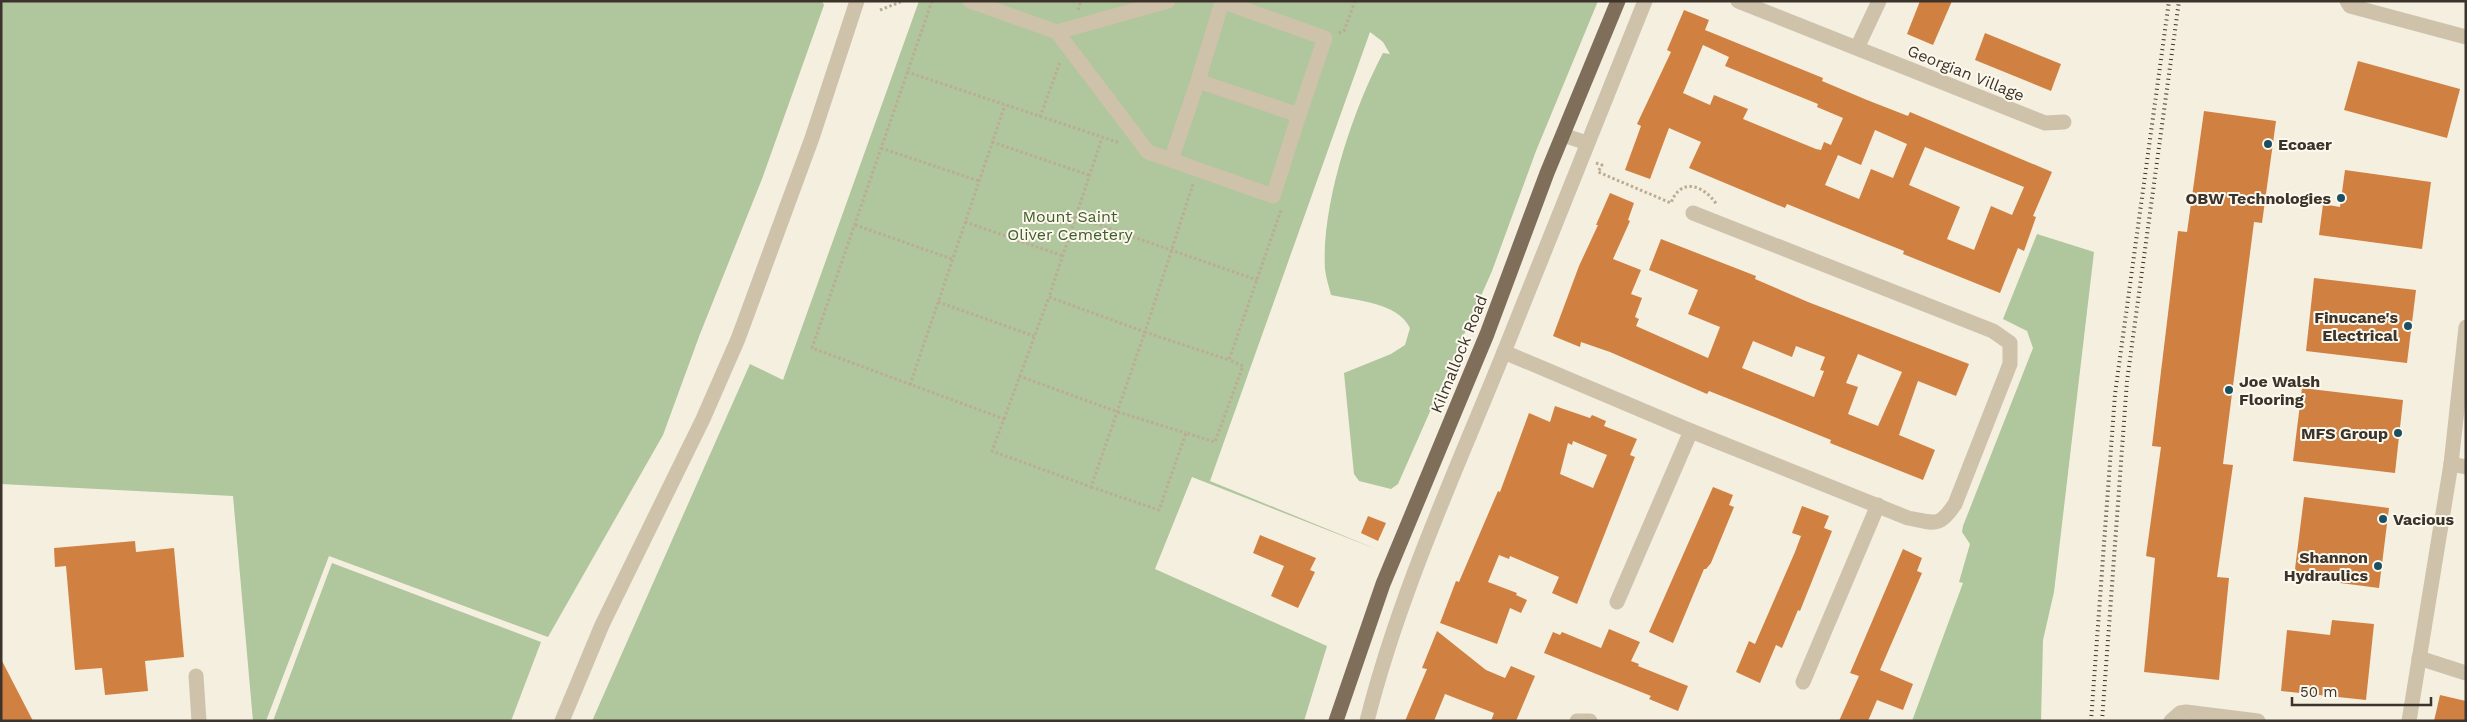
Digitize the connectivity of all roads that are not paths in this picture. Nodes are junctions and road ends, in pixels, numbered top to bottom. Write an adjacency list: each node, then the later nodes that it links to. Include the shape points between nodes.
1 (857, 1): 33 (street, via 812,138 738,339 703,419 602,625)
2 (970, 1): 10 (street)
3 (1168, 1): 10 (street)
4 (1618, 1): 16 (main road, Kilmallock Road)
5 (1645, 1): 17 (street)
6 (1738, 1): 12 (street, Georgian Village)
7 (1878, 1): 12 (street)
8 (2347, 1): 11 (street, via 2350,6)
9 (1222, 2): 13 (street); 14 (street, via 1325,38)
10 (1057, 32): 18 (street, via 1148,152)
11 (2466, 37)
12 (1857, 48): 15 (street, Georgian Village, via 2045,123)
13 (1198, 80): 14 (street); 18 (street)
14 (1299, 115): 18 (street, via 1273,196)
15 (2064, 122)
16 (1563, 135): 17 (street); 24 (main road, Kilmallock Road, via 1487,334)
17 (1587, 143): 21 (street)
18 (1171, 160)
19 (1693, 213): 26 (street, via 1997,333 2010,343 2010,364 1955,504 1944,519 1933,523 1908,518)
20 (2466, 327): 23 (street)
21 (1504, 352): 22 (street); 25 (street)
22 (1691, 431): 26 (street); 27 (street)
23 (2458, 466): 28 (street)
24 (1430, 470): 25 (street); 34 (main road, Kilmallock Road, via 1383,584)
25 (1452, 477): 35 (street, via 1382,665)
26 (1878, 506): 31 (street)
27 (1617, 602)
28 (2419, 658): 29 (street); 40 (street)
29 (2466, 673)
30 (196, 676): 32 (street)
31 (1804, 682)
32 (199, 721)
33 (562, 721)
34 (1336, 721)
35 (1367, 721)
36 (1577, 721): 37 (street)
37 (1590, 721)
38 (2171, 721): 39 (street, via 2186,712)
39 (2258, 721)
40 (2409, 721)

